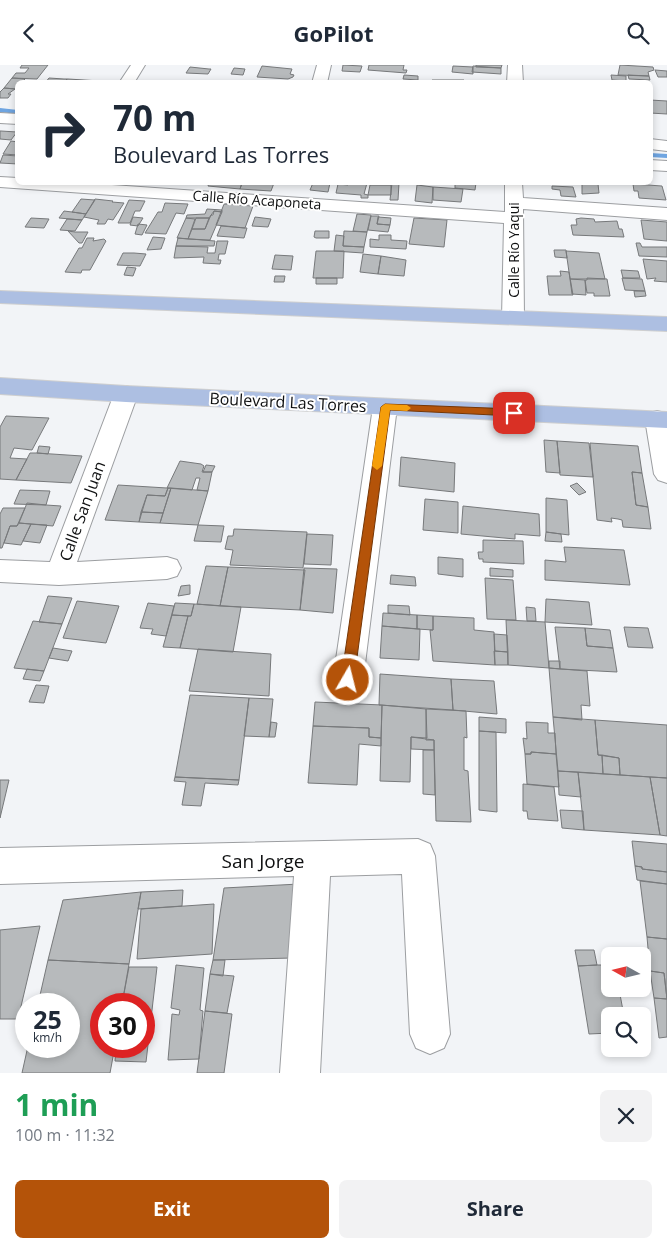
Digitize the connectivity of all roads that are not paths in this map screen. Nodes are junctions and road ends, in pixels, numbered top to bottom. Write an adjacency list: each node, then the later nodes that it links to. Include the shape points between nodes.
1 (138, 65): 4 (street)
2 (324, 65): 5 (street)
3 (516, 65): 6 (street)
4 (128, 80)
5 (320, 80)
6 (516, 80)
7 (0, 103): 8 (street)
8 (15, 104)
9 (0, 118): 10 (street)
10 (15, 119)
11 (653, 145): 12 (street)
12 (667, 146)
13 (653, 165): 14 (street)
14 (667, 166)
15 (0, 182): 16 (street, Calle Río Acaponeta)
16 (15, 183)
17 (53, 185): 19 (street, Calle Río Acaponeta)
18 (514, 185): 19 (street, Calle Río Yaqui)
19 (514, 211): 20 (street, Calle Río Acaponeta); 22 (street, Calle Río Yaqui)
20 (667, 214)
21 (0, 297): 22 (main road)
22 (513, 318): 23 (main road)
23 (667, 324)
24 (0, 386): 25 (main road, Boulevard Las Torres)
25 (126, 394): 26 (main road, Boulevard Las Torres); 31 (street, Calle San Juan)
26 (385, 407): 27 (main road, Boulevard Las Torres); 32 (street)
27 (662, 420): 28 (street)
28 (667, 474)
29 (168, 568): 31 (street)
30 (0, 571): 31 (street, Calle San Juan)
31 (59, 574)
32 (348, 680)
33 (313, 860): 34 (street, San Jorge); 35 (street, via 418,856); 36 (street, San Jorge)
34 (0, 866)
35 (430, 1034)
36 (300, 1073)

